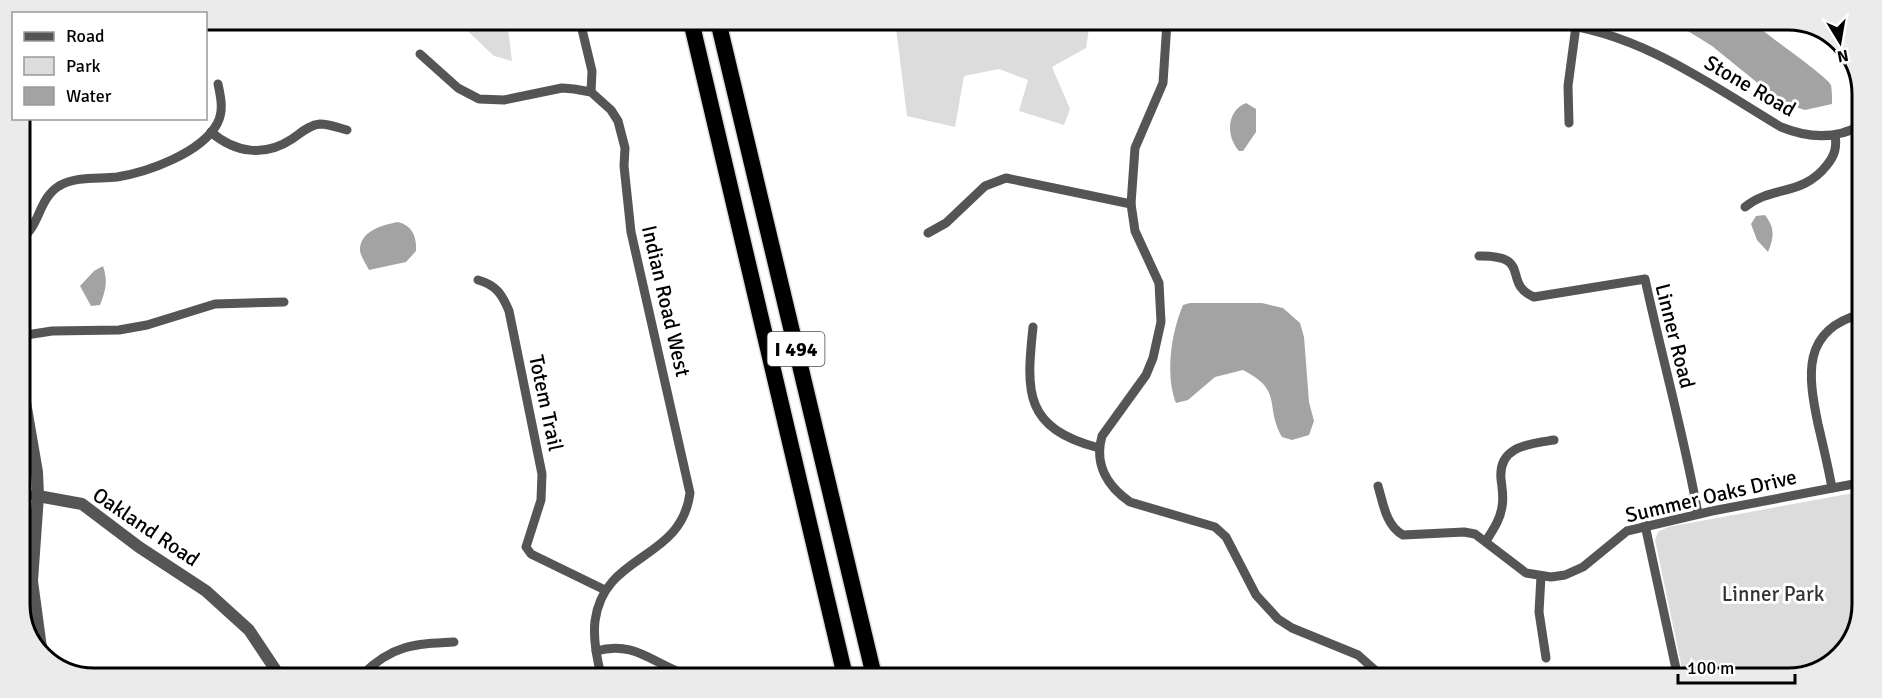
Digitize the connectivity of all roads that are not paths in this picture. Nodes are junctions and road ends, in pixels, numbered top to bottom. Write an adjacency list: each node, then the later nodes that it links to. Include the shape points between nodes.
1 (582, 30): 9 (street, via 592,70)
2 (693, 30): 46 (highway, I 494)
3 (720, 30): 47 (highway, I 494)
4 (1167, 30): 15 (street, via 1164,83 1135,148)
5 (1575, 30): 10 (street, via 1568,86)
6 (1595, 30): 14 (street, Stone Road, via 1652,50 1796,133)
7 (420, 54): 9 (street, via 458,88 479,99 504,100 562,88)
8 (218, 84): 13 (street, via 222,106)
9 (591, 92): 37 (street, Indian Road West, via 611,110 622,133 631,232 690,493 684,517 670,537 624,569)
10 (1569, 123)
11 (1852, 129): 14 (street, Stone Road)
12 (347, 130): 13 (street, via 312,126 279,147 253,151 227,144)
13 (211, 132): 17 (street, via 178,157 140,172 80,179 58,187 48,195)
14 (1835, 135): 16 (street, via 1837,146 1831,160 1812,181 1784,193 1756,198)
15 (1131, 204): 18 (street, via 1006,178 985,186 946,223); 27 (street, via 1135,231 1159,283 1161,322 1146,375 1102,436)
16 (1745, 207)
17 (30, 231)
18 (928, 233)
19 (1479, 256): 33 (street, Linner Road, via 1511,262 1521,288 1534,297 1645,279 1669,388 1682,426)
20 (478, 280): 37 (street, Totem Trail, via 499,290 509,311 542,474 542,500 526,547 531,554)
21 (284, 302): 24 (street, via 215,304 147,326 119,330)
22 (1852, 317): 30 (street, via 1823,336 1811,361 1811,388)
23 (1033, 327): 27 (street, via 1028,381 1035,405 1059,433)
24 (30, 334)
25 (30, 428): 32 (street)
26 (1554, 440): 35 (street, via 1518,447 1504,459 1503,505)
27 (1098, 448): 48 (street, via 1102,470 1118,494 1144,507 1215,527 1226,537 1256,595 1278,619 1358,655)
28 (1852, 484): 30 (street, Summer Oaks Drive)
29 (1378, 486): 35 (street, Summer Oaks Drive, via 1388,519 1397,532 1464,532)
30 (1832, 488): 33 (street, Summer Oaks Drive)
31 (30, 495): 32 (street)
32 (38, 496): 38 (street, via 32,581); 42 (street, Oakland Road, via 82,504 206,591 249,630)
33 (1698, 514): 34 (street, Summer Oaks Drive)
34 (1645, 525): 36 (street, Summer Oaks Drive, via 1618,536 1575,571); 49 (street)
35 (1486, 541): 36 (street, Summer Oaks Drive, via 1512,565)
36 (1541, 576): 41 (street, via 1539,612)
37 (605, 590): 40 (street, Indian Road West, via 595,620)
38 (37, 633)
39 (454, 642): 43 (street, via 404,647 388,653)
40 (596, 651): 44 (street, Indian Road West); 45 (street, via 621,646)
41 (1546, 658)
42 (274, 668)
43 (370, 668)
44 (599, 668)
45 (671, 668)
46 (843, 668)
47 (872, 668)
48 (1373, 668)
49 (1676, 668)

